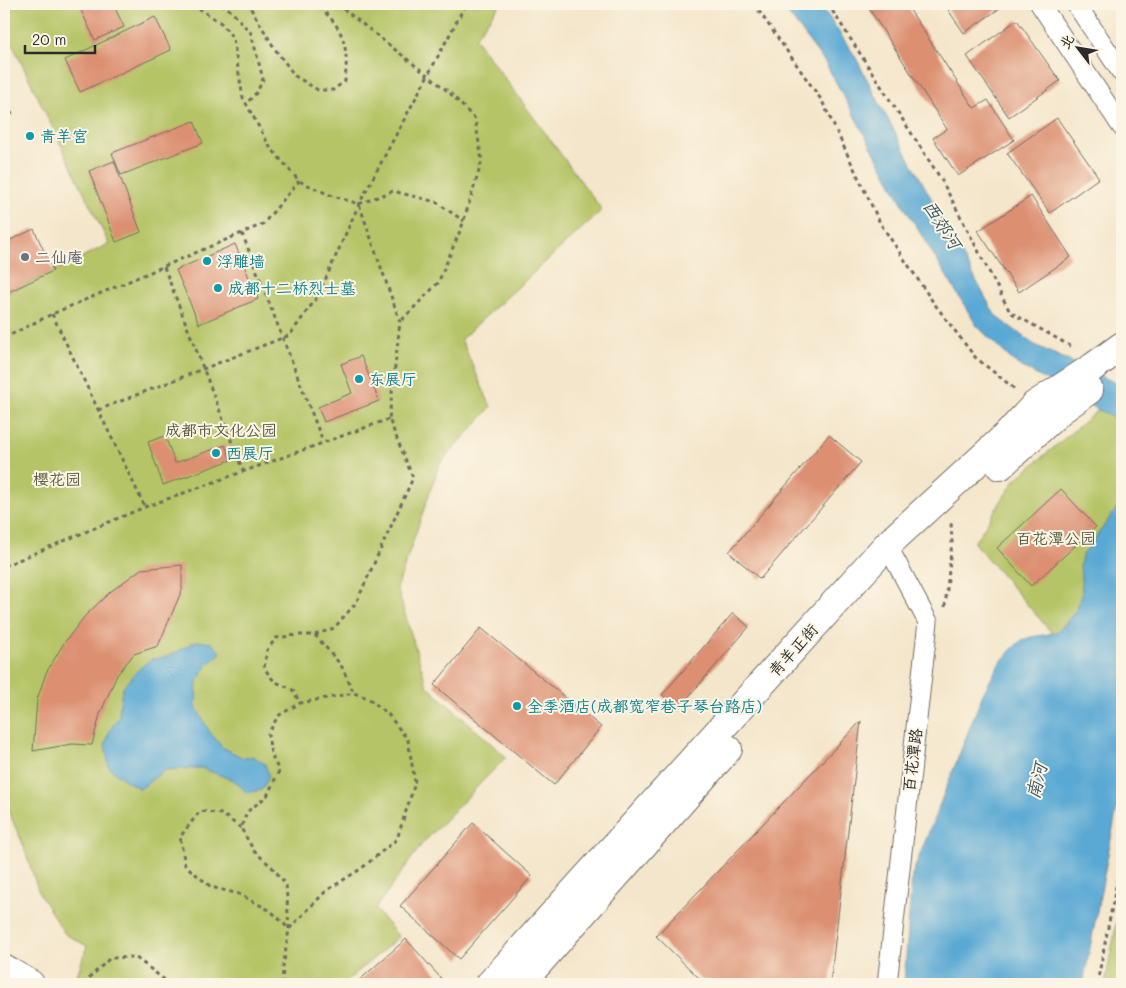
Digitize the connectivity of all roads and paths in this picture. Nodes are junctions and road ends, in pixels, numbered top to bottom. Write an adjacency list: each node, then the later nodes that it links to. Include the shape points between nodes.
1 (192, 4): 13 (path, via 222,23 233,38)
2 (221, 4): 13 (path, via 251,33 263,79)
3 (244, 4): 4 (path, via 251,9 295,76 318,90 332,90 345,81 346,49 333,21)
4 (315, 4)
5 (337, 4): 12 (path)
6 (466, 4): 12 (path)
7 (754, 4): 29 (path, via 822,101 880,222 933,302 975,357)
8 (828, 4): 27 (path, via 941,179 1010,312)
9 (1040, 4): 16 (street)
10 (1076, 4): 11 (street)
11 (1122, 73)
12 (427, 77): 18 (path); 19 (path, via 449,92 476,119 482,161)
13 (246, 104): 17 (path, via 270,147)
14 (13, 112): 15 (path)
15 (4, 117)
16 (1122, 127)
17 (299, 181): 18 (path); 20 (path, via 263,224)
18 (359, 204): 19 (path, via 393,191 436,202); 23 (path); 25 (path, via 318,296 290,335)
19 (464, 221): 23 (path, via 438,282)
20 (242, 233): 21 (path); 25 (path)
21 (164, 267): 22 (path); 28 (path)
22 (52, 314): 24 (path); 30 (path)
23 (400, 322): 31 (path)
24 (4, 338)
25 (282, 338): 28 (path); 32 (path)
26 (1122, 346): 27 (main road, 青羊正街)
27 (1106, 368): 29 (main road, 青羊正街)
28 (204, 369): 30 (path); 33 (path)
29 (1048, 404): 35 (main road, 青羊正街, via 1009,433)
30 (98, 410): 34 (path)
31 (389, 419): 32 (path); 37 (path, via 414,478 356,603 334,628)
32 (323, 442): 33 (path)
33 (243, 471): 34 (path)
34 (145, 507): 36 (path)
35 (892, 553): 48 (main road, 青羊正街); 49 (main road, 青羊正街); 50 (street, 百花潭路, via 928,622)
36 (4, 566)
37 (315, 635): 38 (path, via 340,665); 39 (path, via 276,638 267,650 264,668 274,681 293,690)
38 (354, 693): 39 (path); 42 (path, via 368,698 387,713 408,740 415,783 396,838 362,868 326,891)
39 (300, 703): 40 (path, via 278,716 268,734 271,754 279,771 267,796 247,812)
40 (241, 828): 42 (path, via 254,851 286,884); 42 (path, via 222,814 200,811 180,837 185,865 211,888 239,894 271,912)
41 (1122, 856): 51 (path)
42 (289, 929): 47 (path)
43 (4, 969): 44 (main road)
44 (30, 984)
45 (83, 984): 46 (path, via 110,958 135,957)
46 (170, 984)
47 (282, 984)
48 (490, 984)
49 (520, 984)
50 (887, 984)
51 (1097, 984)

